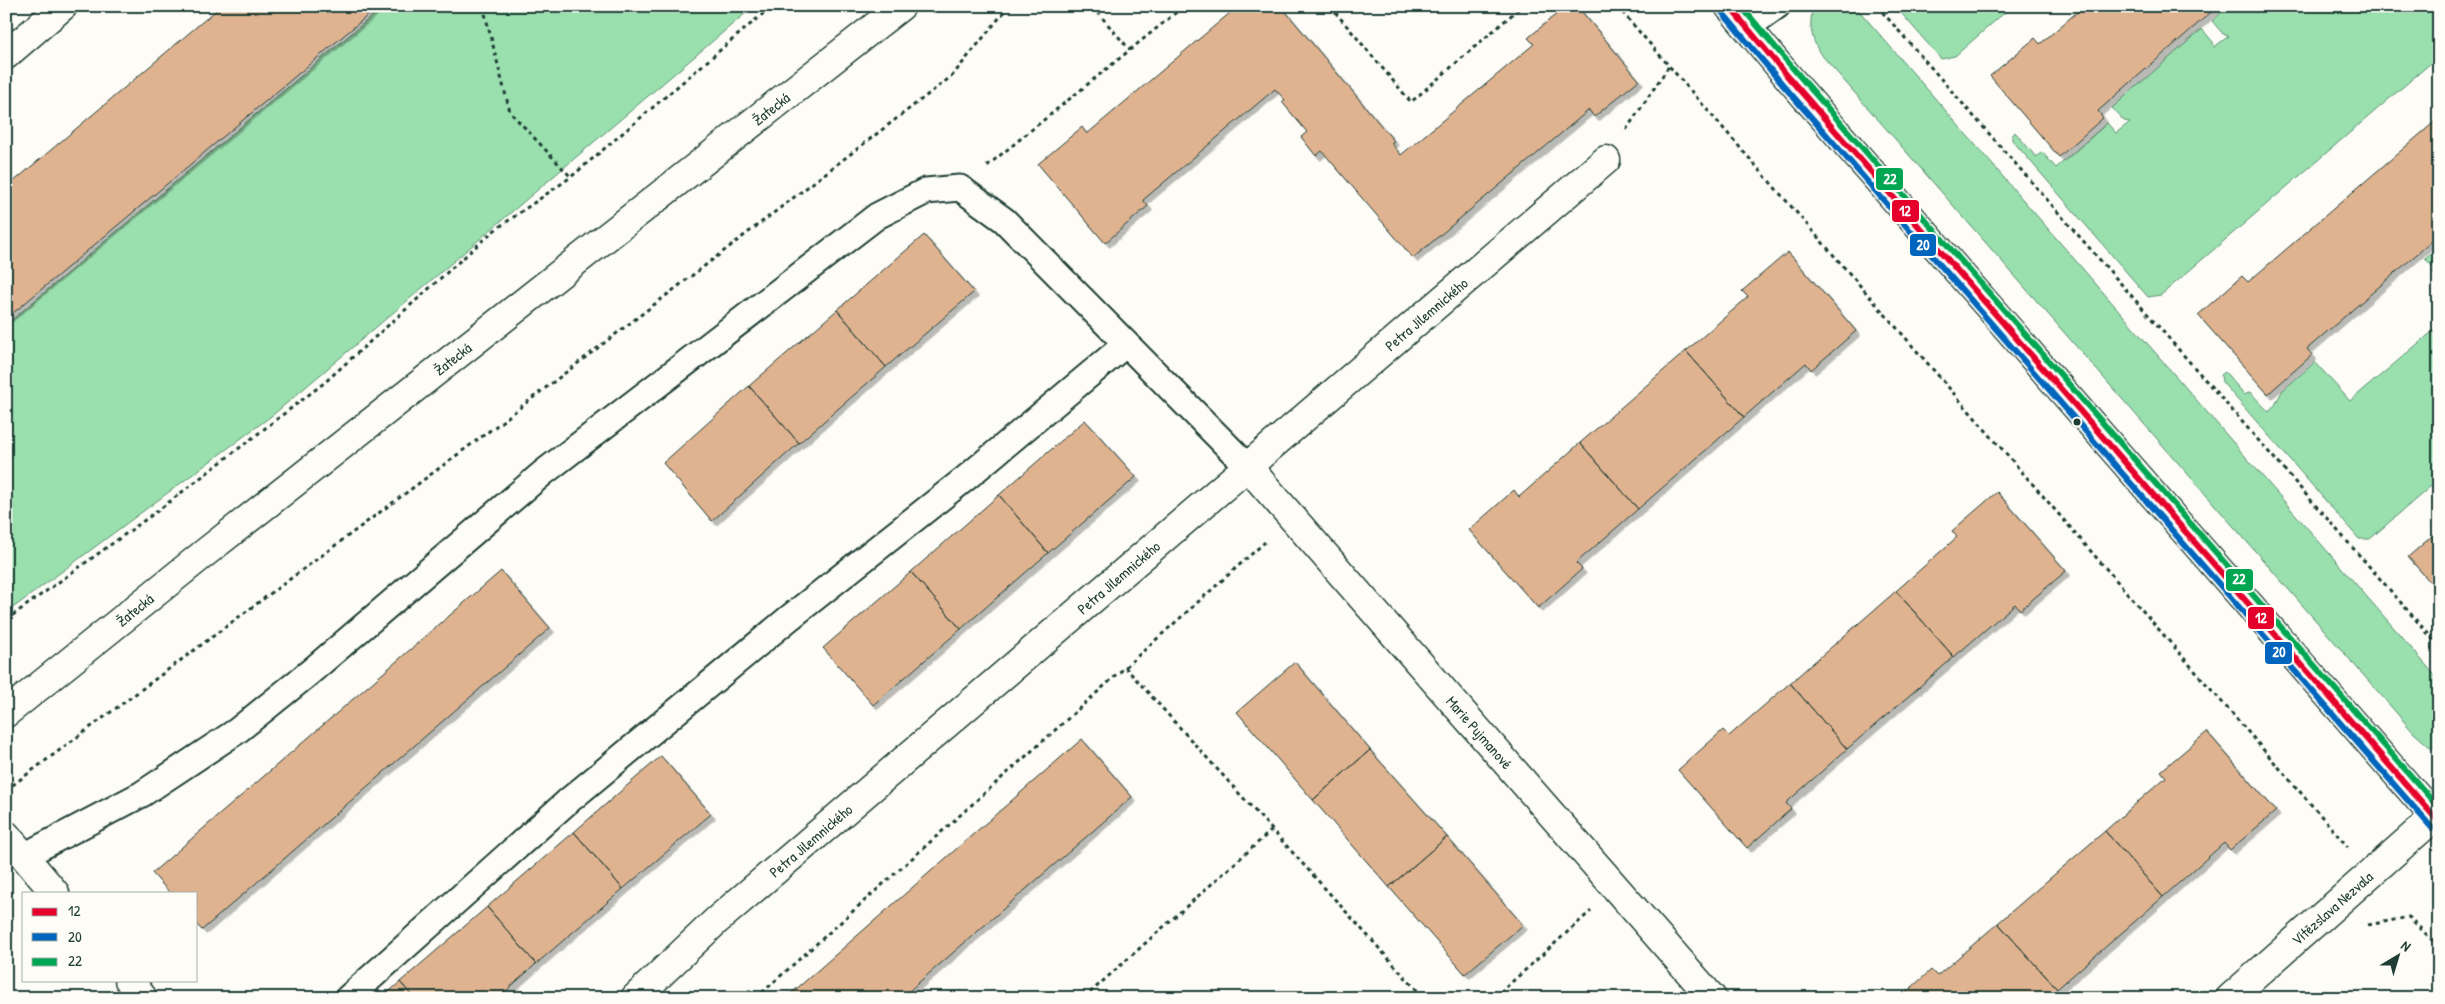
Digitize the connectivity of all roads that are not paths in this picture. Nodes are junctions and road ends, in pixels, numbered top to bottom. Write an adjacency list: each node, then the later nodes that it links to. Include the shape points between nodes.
1 (63, 6): 6 (street)
2 (901, 6): 10 (street, Žatecká)
3 (1729, 6): 5 (street)
4 (1777, 6): 5 (lane)
5 (1748, 28): 11 (street)
6 (6, 55)
7 (1606, 160): 9 (street, Petra Jilemnického)
8 (1126, 344): 9 (lane); 12 (lane, via 1004,220 960,188 926,191 877,216 543,473 237,731 142,794); 16 (lane, via 567,802)
9 (1248, 467): 17 (street, Petra Jilemnického, via 716,921); 18 (street, Marie Pujmanové)
10 (6, 713)
11 (2437, 817): 19 (street, Vítězslava Nezvala)
12 (13, 847): 13 (street)
13 (54, 892)
14 (130, 982): 15 (street)
15 (143, 998)
16 (348, 998)
17 (635, 998)
18 (1712, 998)
19 (2230, 998)

